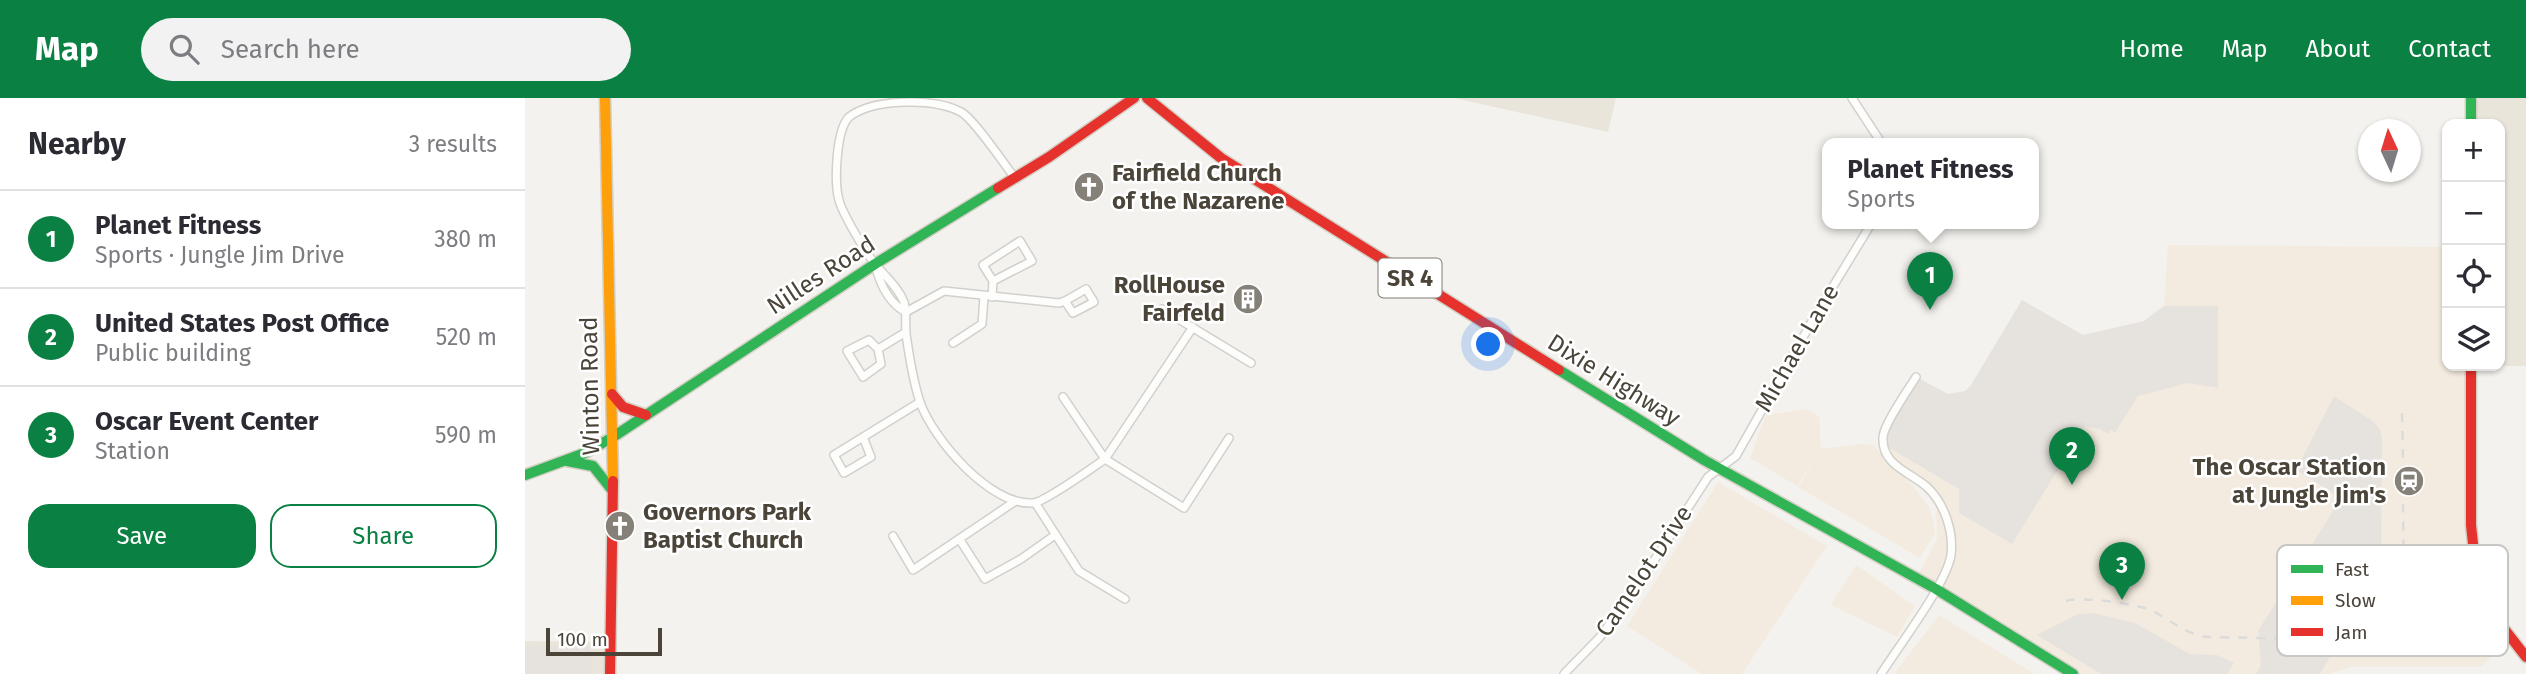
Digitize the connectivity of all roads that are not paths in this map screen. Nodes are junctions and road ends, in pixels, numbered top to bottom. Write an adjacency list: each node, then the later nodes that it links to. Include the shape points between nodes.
1 (604, 98): 23 (street, Winton Road)
2 (1134, 98): 8 (street, Nilles Road)
3 (1147, 98): 32 (street, Dixie Highway / SR 4, via 1221,158 1307,215)
4 (1852, 98): 7 (street)
5 (2471, 98): 6 (street)
6 (2471, 119)
7 (1878, 138)
8 (1015, 178): 10 (street, Nilles Road); 10 (street, via 964,113 942,104 919,100 876,104 849,117 840,140 839,202)
9 (1868, 229): 32 (street, Michael Lane, via 1736,456)
10 (875, 264): 15 (street, via 894,306); 26 (street, Nilles Road)
11 (993, 281): 11 (street, via 983,265 1020,241 1032,261); 12 (street)
12 (988, 297): 13 (street); 15 (street, via 944,291); 18 (street, via 982,324)
13 (1065, 301)
14 (1162, 309): 16 (street)
15 (906, 312): 17 (street)
16 (1193, 327): 20 (street); 30 (street)
17 (906, 332): 19 (street); 25 (street)
18 (953, 343)
19 (878, 349): 19 (street, via 869,340 847,351 863,377 881,364)
20 (1251, 363)
21 (2471, 371): 40 (street)
22 (1916, 377): 41 (street, via 1883,437 1893,464 1932,492 1948,522 1951,556)
23 (611, 394): 26 (street, via 623,407); 27 (street, Winton Road)
24 (1063, 397): 30 (street)
25 (920, 402): 28 (street); 35 (street, via 946,447 964,467)
26 (646, 415): 27 (street, Nilles Road)
27 (613, 437): 31 (street, Nilles Road); 34 (street, Winton Road)
28 (863, 438): 28 (street, via 834,455 844,473 871,457)
29 (1229, 438): 30 (street, via 1184,508)
30 (1105, 459): 36 (street)
31 (566, 461): 33 (street, Nilles Road); 34 (street, via 593,466)
32 (1721, 468): 41 (street, Dixie Highway / SR 4); 46 (street, Camelot Drive, via 1708,477 1600,638)
33 (525, 475)
34 (612, 490): 45 (street, Winton Road)
35 (1014, 502): 36 (street); 39 (street)
36 (1036, 503): 37 (street)
37 (1055, 534): 39 (street, via 985,579); 42 (street, via 1079,571)
38 (893, 537): 39 (street, via 913,570)
39 (960, 540)
40 (2473, 545)
41 (1936, 589): 47 (street); 48 (street, Dixie Highway / SR 4)
42 (1125, 600)
43 (2508, 634): 44 (street)
44 (2526, 657)
45 (610, 674)
46 (1564, 674)
47 (1881, 674)
48 (2073, 674)

